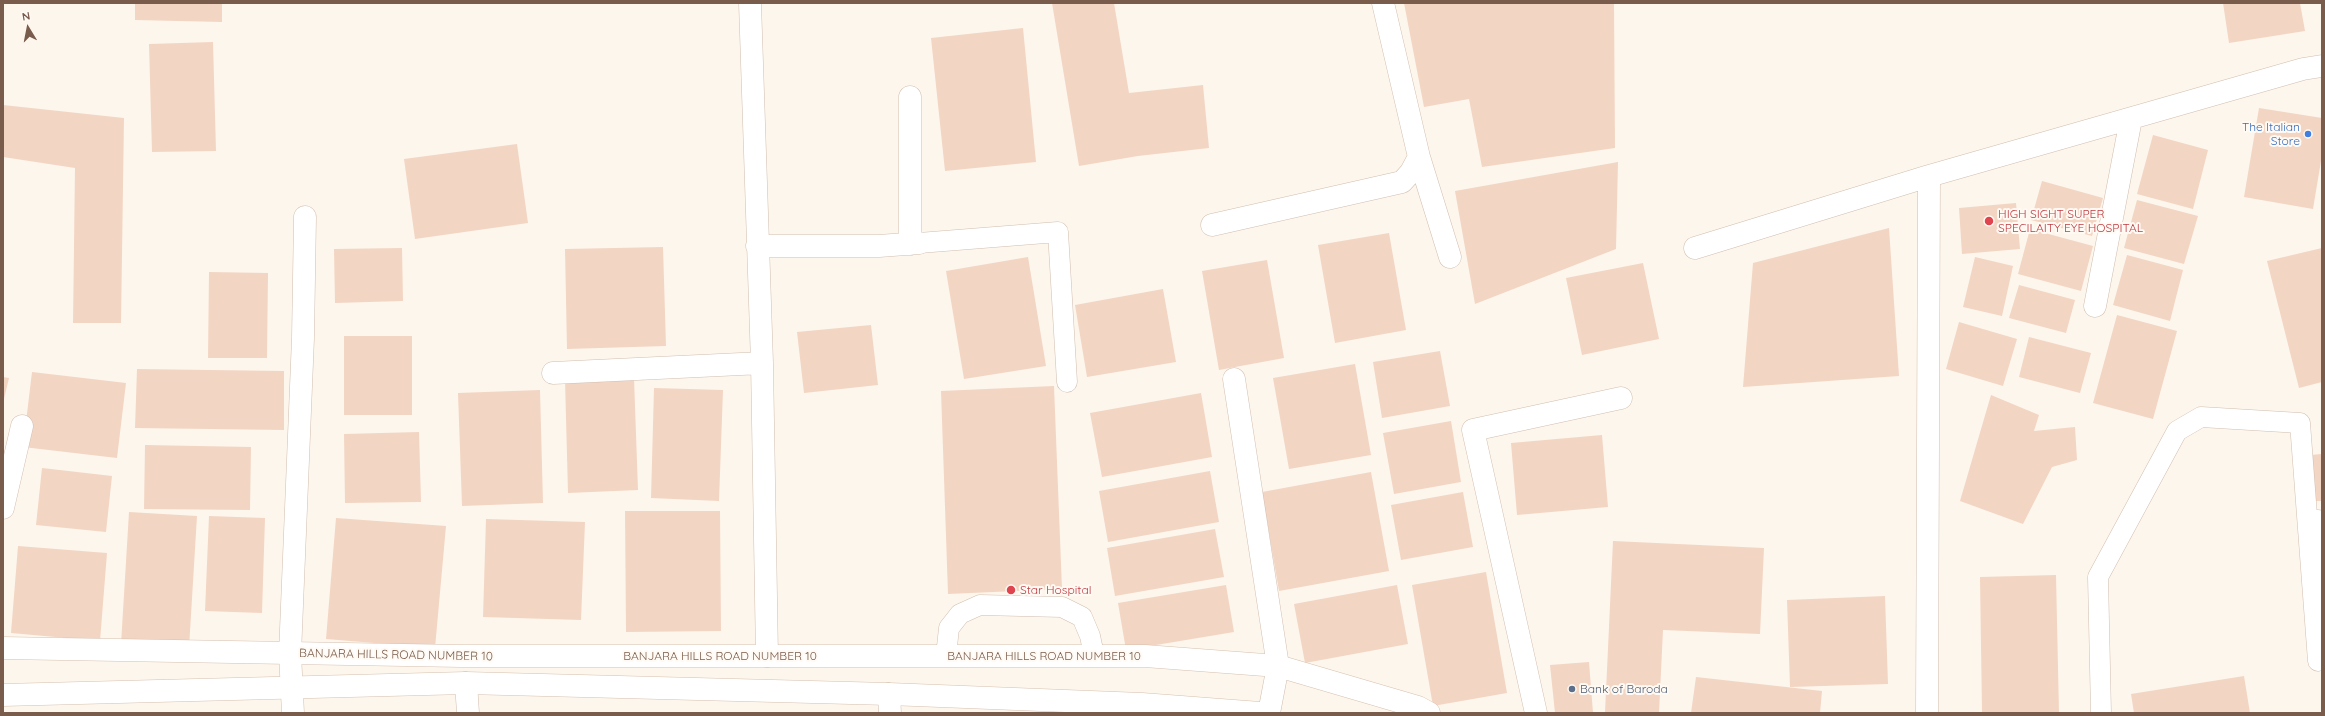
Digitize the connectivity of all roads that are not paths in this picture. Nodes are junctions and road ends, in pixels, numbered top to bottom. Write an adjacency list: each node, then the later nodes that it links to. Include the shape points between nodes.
1 (750, 3): 11 (street)
2 (1382, 3): 6 (street)
3 (2322, 66): 5 (street, via 2303,69)
4 (910, 97): 10 (street)
5 (2131, 119): 7 (street); 14 (street)
6 (1419, 157): 9 (street, via 1402,182); 13 (street)
7 (1929, 176): 12 (street); 41 (street)
8 (305, 217): 25 (street)
9 (1212, 225)
10 (915, 243): 11 (street); 18 (lane, via 1058,232)
11 (757, 246): 15 (street)
12 (1695, 248)
13 (1450, 257)
14 (2095, 306)
15 (762, 363): 16 (street); 26 (street)
16 (553, 373)
17 (1234, 379): 30 (street)
18 (1067, 382)
19 (1621, 398): 40 (street, via 1473,430)
20 (22, 426): 21 (street)
21 (3, 508)
22 (2318, 521): 23 (street)
23 (2322, 557)
24 (3, 648): 25 (street, BANJARA HILLS ROAD NUMBER 10)
25 (290, 654): 26 (street, BANJARA HILLS ROAD NUMBER 10); 32 (street)
26 (767, 656): 27 (street, BANJARA HILLS ROAD NUMBER 10)
27 (946, 656): 28 (street, BANJARA HILLS ROAD NUMBER 10); 28 (lane, via 949,628 960,614 980,605 1062,607 1082,617 1090,636)
28 (1094, 656): 30 (street, BANJARA HILLS ROAD NUMBER 10, via 1145,656)
29 (2318, 661): 42 (lane, via 2300,423 2201,417 2177,431 2098,577)
30 (1278, 666): 38 (street); 39 (street, BANJARA HILLS ROAD NUMBER 10, via 1418,707)
31 (466, 683): 32 (street); 34 (street); 36 (street)
32 (290, 688): 33 (street); 35 (street)
33 (3, 695)
34 (890, 703): 37 (street, via 1142,704)
35 (293, 713)
36 (468, 713)
37 (1260, 713)
38 (1269, 713)
39 (1429, 713)
40 (1536, 713)
41 (1927, 713)
42 (2101, 713)

